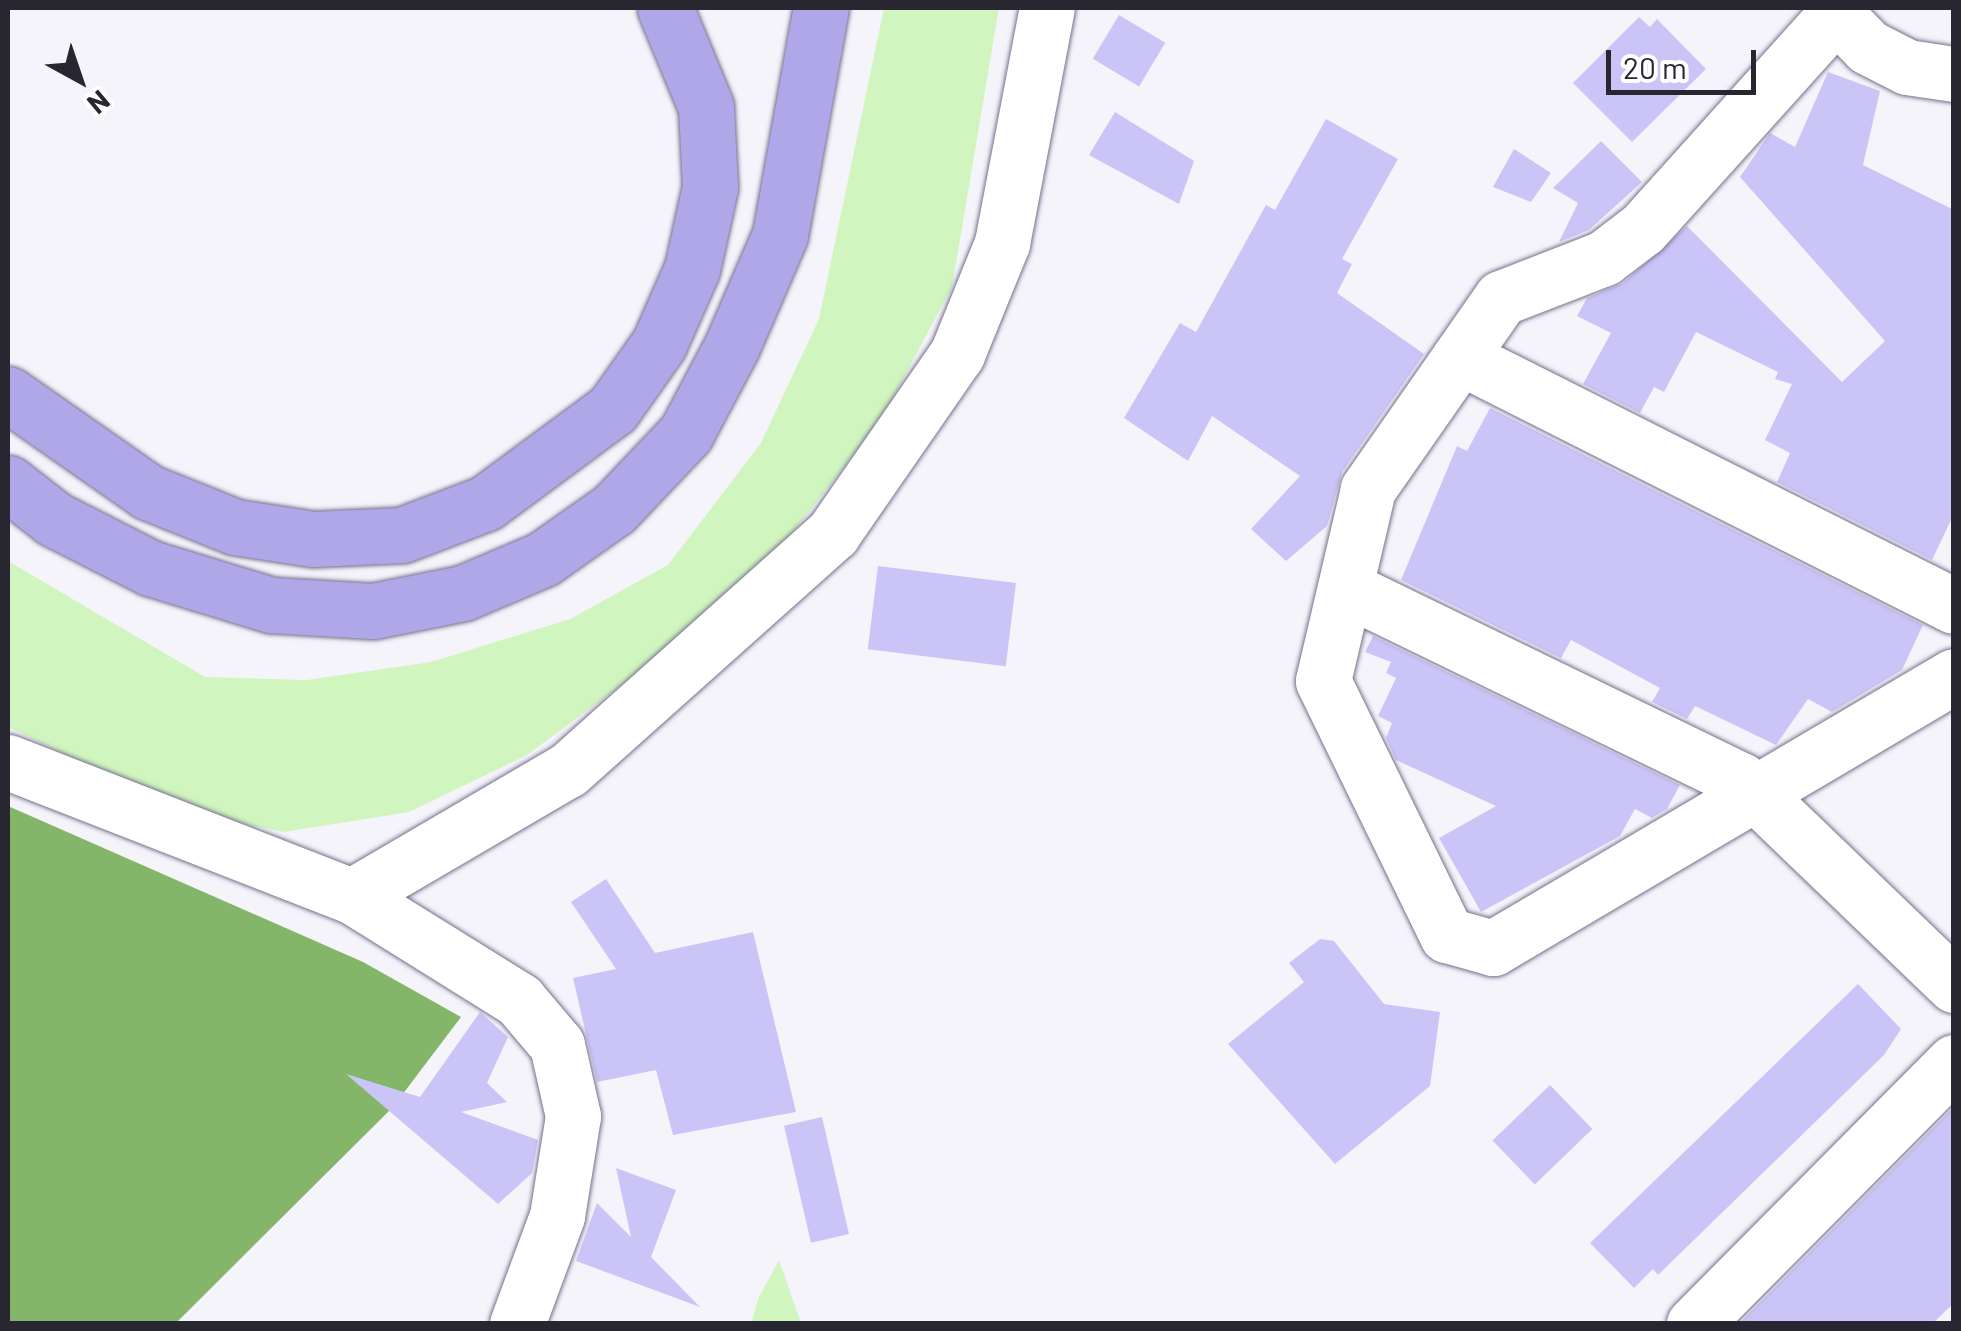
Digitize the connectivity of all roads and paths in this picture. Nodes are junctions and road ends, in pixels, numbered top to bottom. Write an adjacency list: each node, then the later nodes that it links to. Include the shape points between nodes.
1 (665, 8): 7 (highway, via 706,106 710,187 692,269 659,344 613,409 486,503 402,535 313,539 235,526 148,492)
2 (821, 8): 8 (highway, via 780,235 732,346 686,433 614,509 543,558 463,593 373,612 272,605 150,568 54,520)
3 (1047, 8): 14 (street, via 1002,243 957,354 833,533 568,770)
4 (1832, 12): 5 (street, via 1907,67); 6 (street, via 1642,230 1604,258 1501,298)
5 (1954, 74)
6 (1460, 357): 9 (street, via 1368,490); 10 (street)
7 (8, 394)
8 (8, 483)
9 (1345, 588): 13 (street); 13 (street, via 1323,682 1447,935 1493,948)
10 (1954, 606)
11 (1954, 676): 13 (street)
12 (8, 762): 14 (street)
13 (1757, 792): 15 (street)
14 (352, 896): 17 (street, via 474,966 557,1045 572,1116 557,1216)
15 (1954, 985)
16 (1954, 1062): 18 (street)
17 (517, 1324)
18 (1694, 1324)

